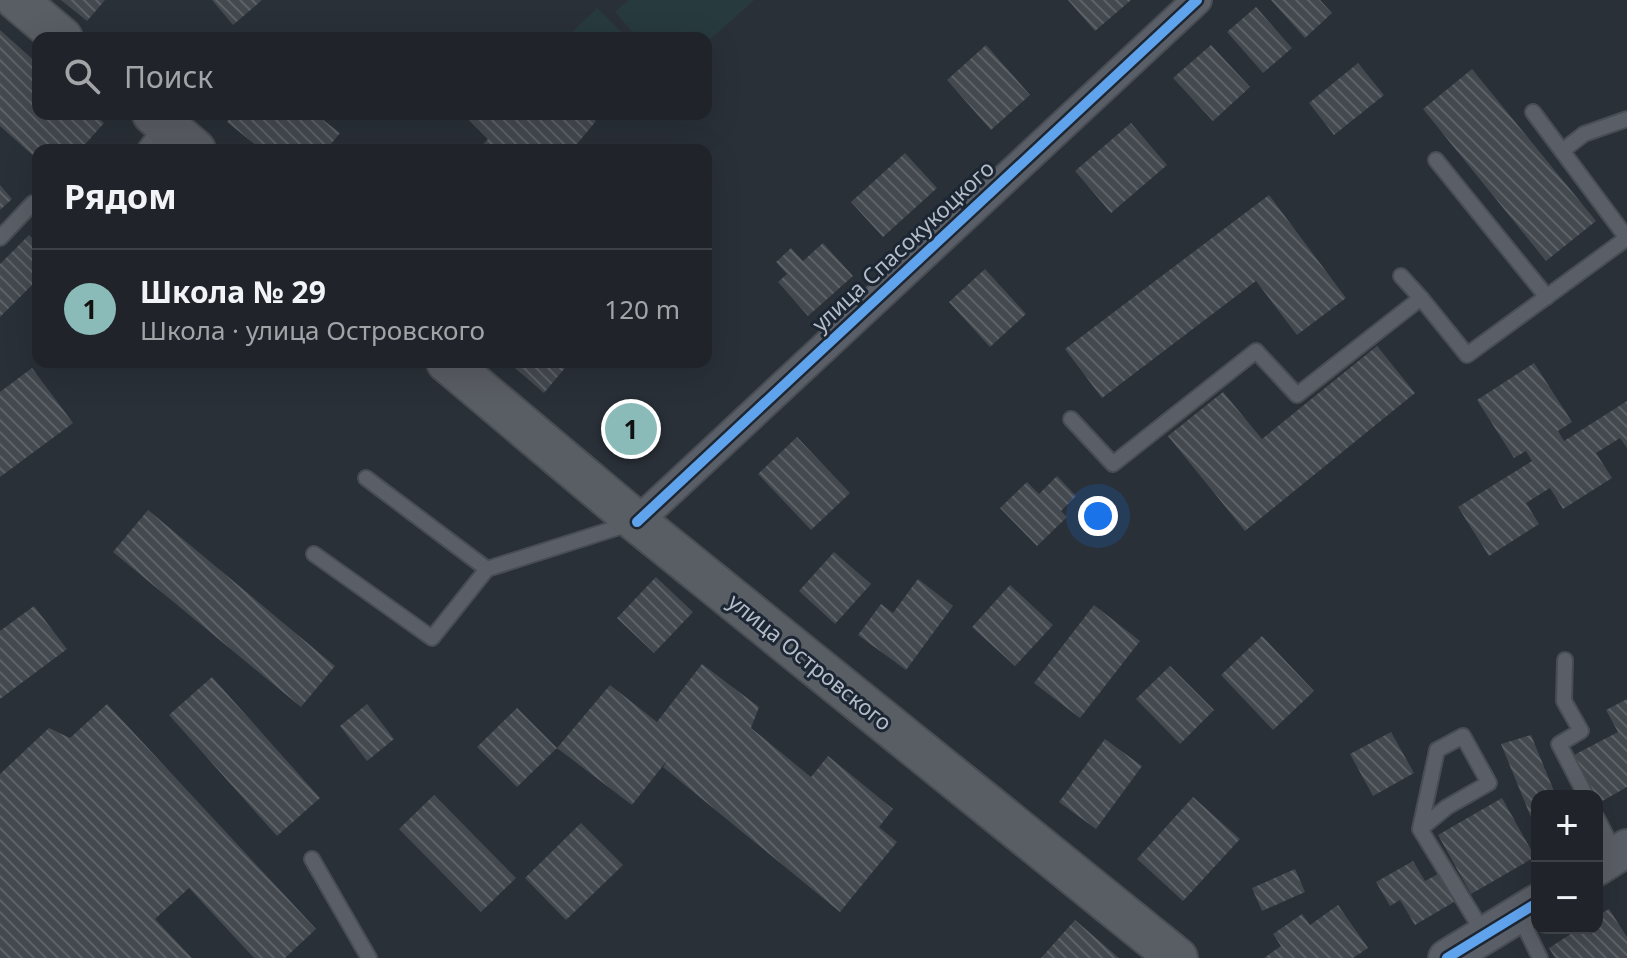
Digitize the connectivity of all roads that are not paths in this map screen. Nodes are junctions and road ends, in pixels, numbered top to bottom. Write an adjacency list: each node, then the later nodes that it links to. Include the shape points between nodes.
1 (17, 0): 3 (main road)
2 (1197, 0): 18 (street, улица Спасокукоцкого)
3 (55, 32)
4 (1533, 112): 8 (lane)
5 (1627, 119): 8 (lane, via 1584,134)
6 (154, 129): 7 (main road)
7 (183, 144)
8 (1562, 151): 13 (lane, via 1627,238)
9 (1436, 160): 13 (lane)
10 (32, 204): 11 (lane)
11 (0, 238)
12 (1401, 276): 14 (lane)
13 (1547, 297): 14 (lane, via 1467,355)
14 (1421, 298): 16 (lane, via 1297,395 1256,351 1113,464)
15 (454, 368): 18 (main road, улица Островского)
16 (1071, 419)
17 (366, 478): 20 (lane)
18 (637, 522): 20 (lane); 30 (main road, улица Островского)
19 (314, 554): 20 (lane, via 432,638)
20 (487, 569)
21 (1565, 660): 22 (lane, via 1564,701 1581,731 1559,744)
22 (1583, 790)
23 (1420, 829): 23 (lane, via 1437,750 1463,736 1489,783); 28 (lane)
24 (1603, 833): 25 (lane)
25 (1613, 857)
26 (312, 859): 29 (lane)
27 (1528, 909): 28 (street); 32 (lane)
28 (1485, 935): 31 (street)
29 (369, 958)
30 (1177, 958)
31 (1447, 958)
32 (1540, 958)

